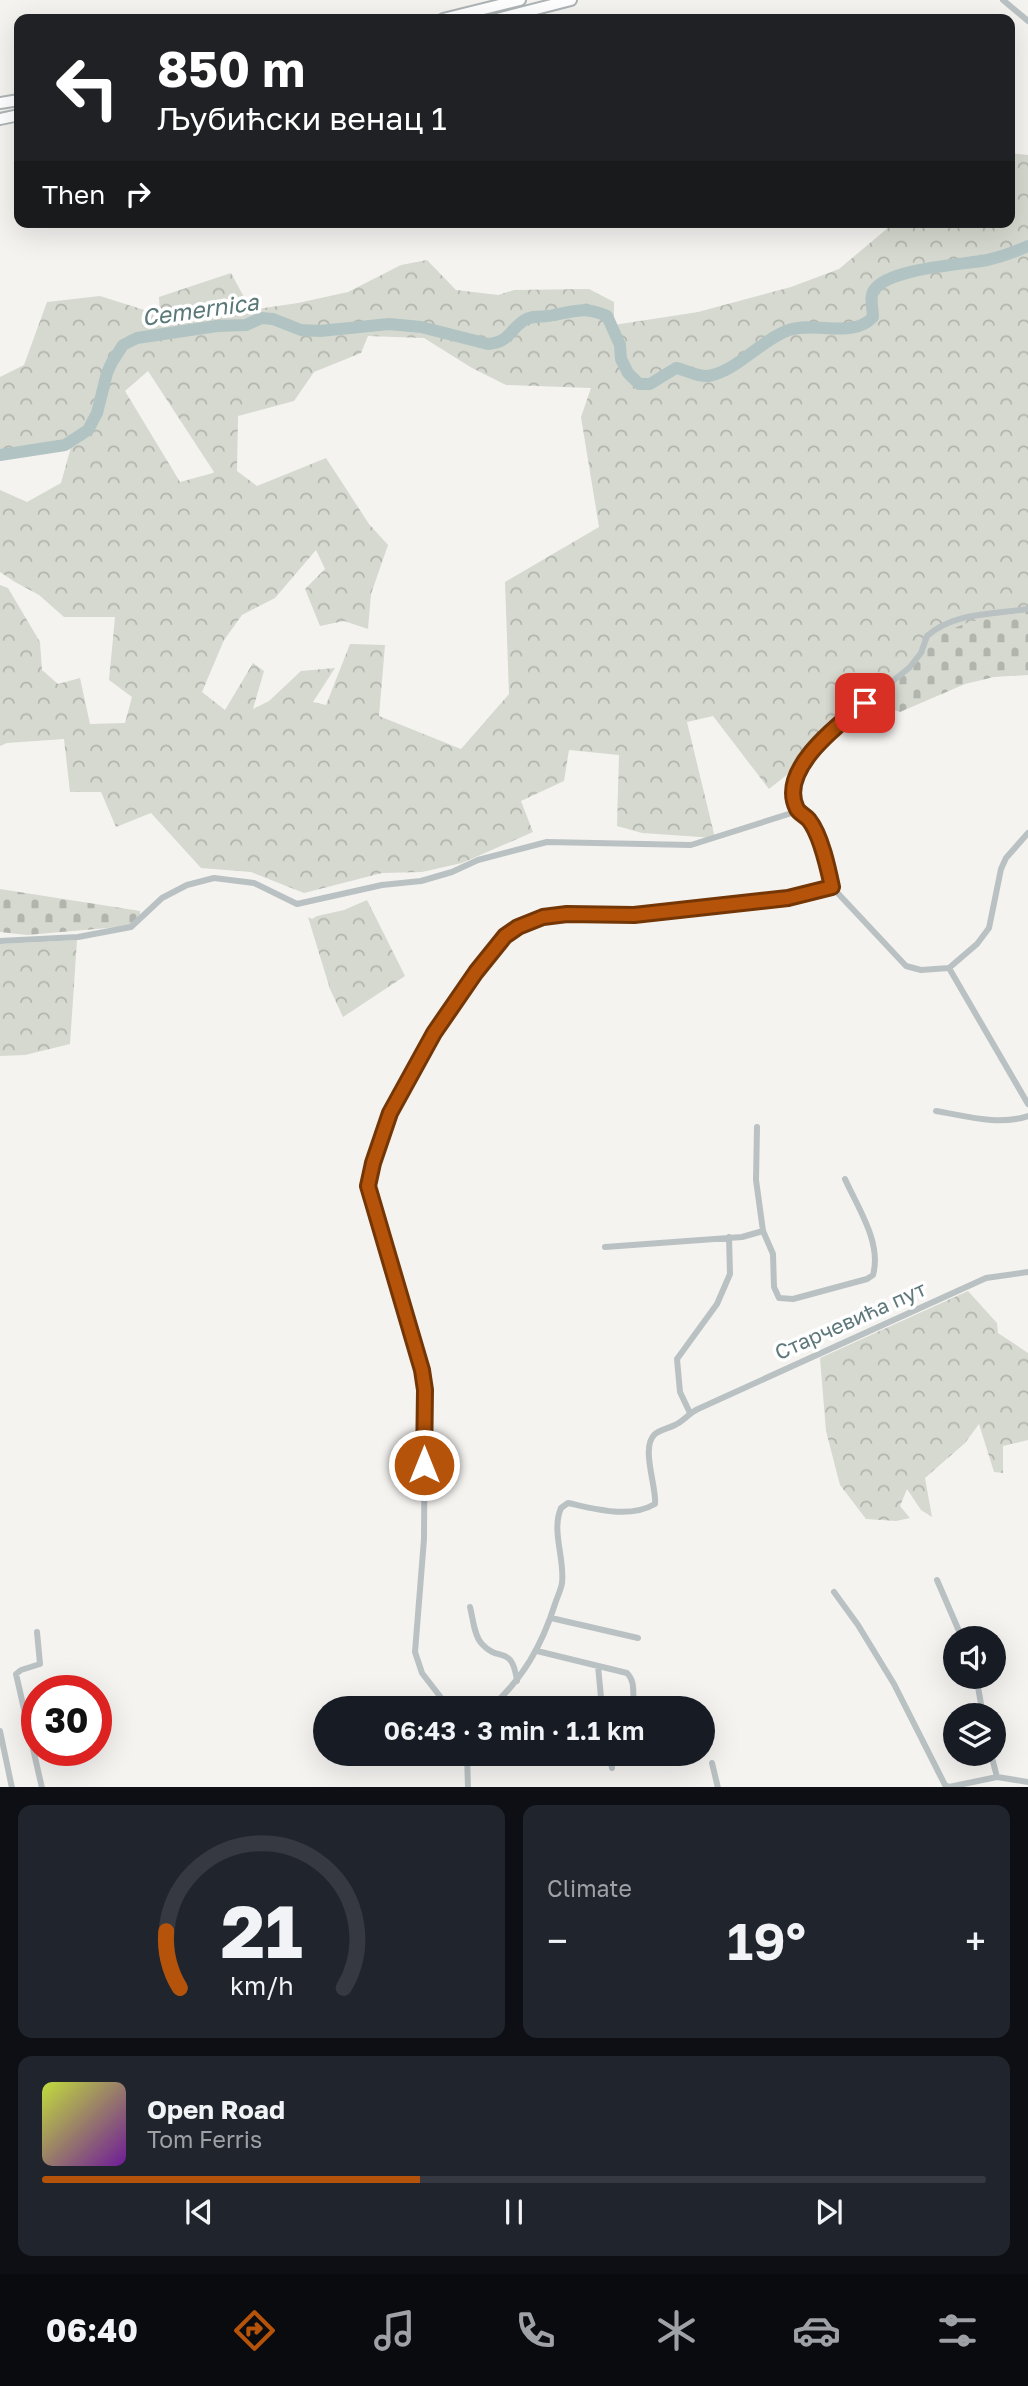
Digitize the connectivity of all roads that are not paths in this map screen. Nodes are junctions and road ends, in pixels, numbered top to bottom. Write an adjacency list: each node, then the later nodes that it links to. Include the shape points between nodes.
1 (520, 0): 4 (highway)
2 (571, 0): 5 (highway)
3 (1003, 0): 6 (street)
4 (463, 14)
5 (516, 14)
6 (1028, 21)
7 (1028, 609): 8 (street, via 974,615 927,635 909,668 844,720 799,768 793,790)
8 (798, 811): 10 (street, via 810,821); 11 (street, via 691,845 547,842 421,881 297,904 254,883 214,877 162,898 131,927 78,937)
9 (1028, 834): 12 (street, via 1001,869 989,928)
10 (832, 887): 12 (street, via 906,966); 33 (street, via 788,898 634,915 555,915 518,927 505,936 462,992 390,1113 368,1186 425,1390 424,1539 415,1652 422,1672)
11 (0, 941)
12 (949, 968): 13 (street)
13 (1028, 1104)
14 (936, 1111): 15 (street, via 1000,1121)
15 (1028, 1116)
16 (757, 1127): 18 (street, Старчевића пут, via 756,1180)
17 (845, 1179): 18 (street, Старчевића пут, via 876,1256 873,1275 867,1279 793,1299 779,1298 773,1254)
18 (763, 1231): 19 (street)
19 (729, 1237): 20 (street); 22 (street, via 730,1274 717,1304 677,1359 680,1392)
20 (605, 1247)
21 (1028, 1272): 22 (street, Старчевића пут, via 986,1278)
22 (690, 1413): 26 (street, Старчевића пут, via 650,1441 655,1504 636,1512 568,1503 561,1508 562,1583)
23 (937, 1580): 27 (street)
24 (834, 1592): 41 (street, via 894,1684 945,1785)
25 (470, 1607): 32 (street, via 478,1640 512,1661)
26 (551, 1618): 29 (street); 30 (street, Старчевића пут)
27 (957, 1626)
28 (37, 1632): 44 (street, via 40,1664 16,1674)
29 (638, 1638)
30 (537, 1651): 31 (street); 32 (street, Старчевића пут)
31 (598, 1666): 35 (street); 36 (street, via 627,1673)
32 (517, 1681): 34 (street, Старчевића пут)
33 (440, 1696)
34 (502, 1696)
35 (602, 1696)
36 (633, 1696)
37 (0, 1731): 43 (street)
38 (467, 1766): 45 (street)
39 (713, 1766): 46 (street)
40 (994, 1766): 41 (street)
41 (997, 1777): 42 (street)
42 (1028, 1783)
43 (12, 1787)
44 (41, 1787)
45 (468, 1787)
46 (718, 1787)

